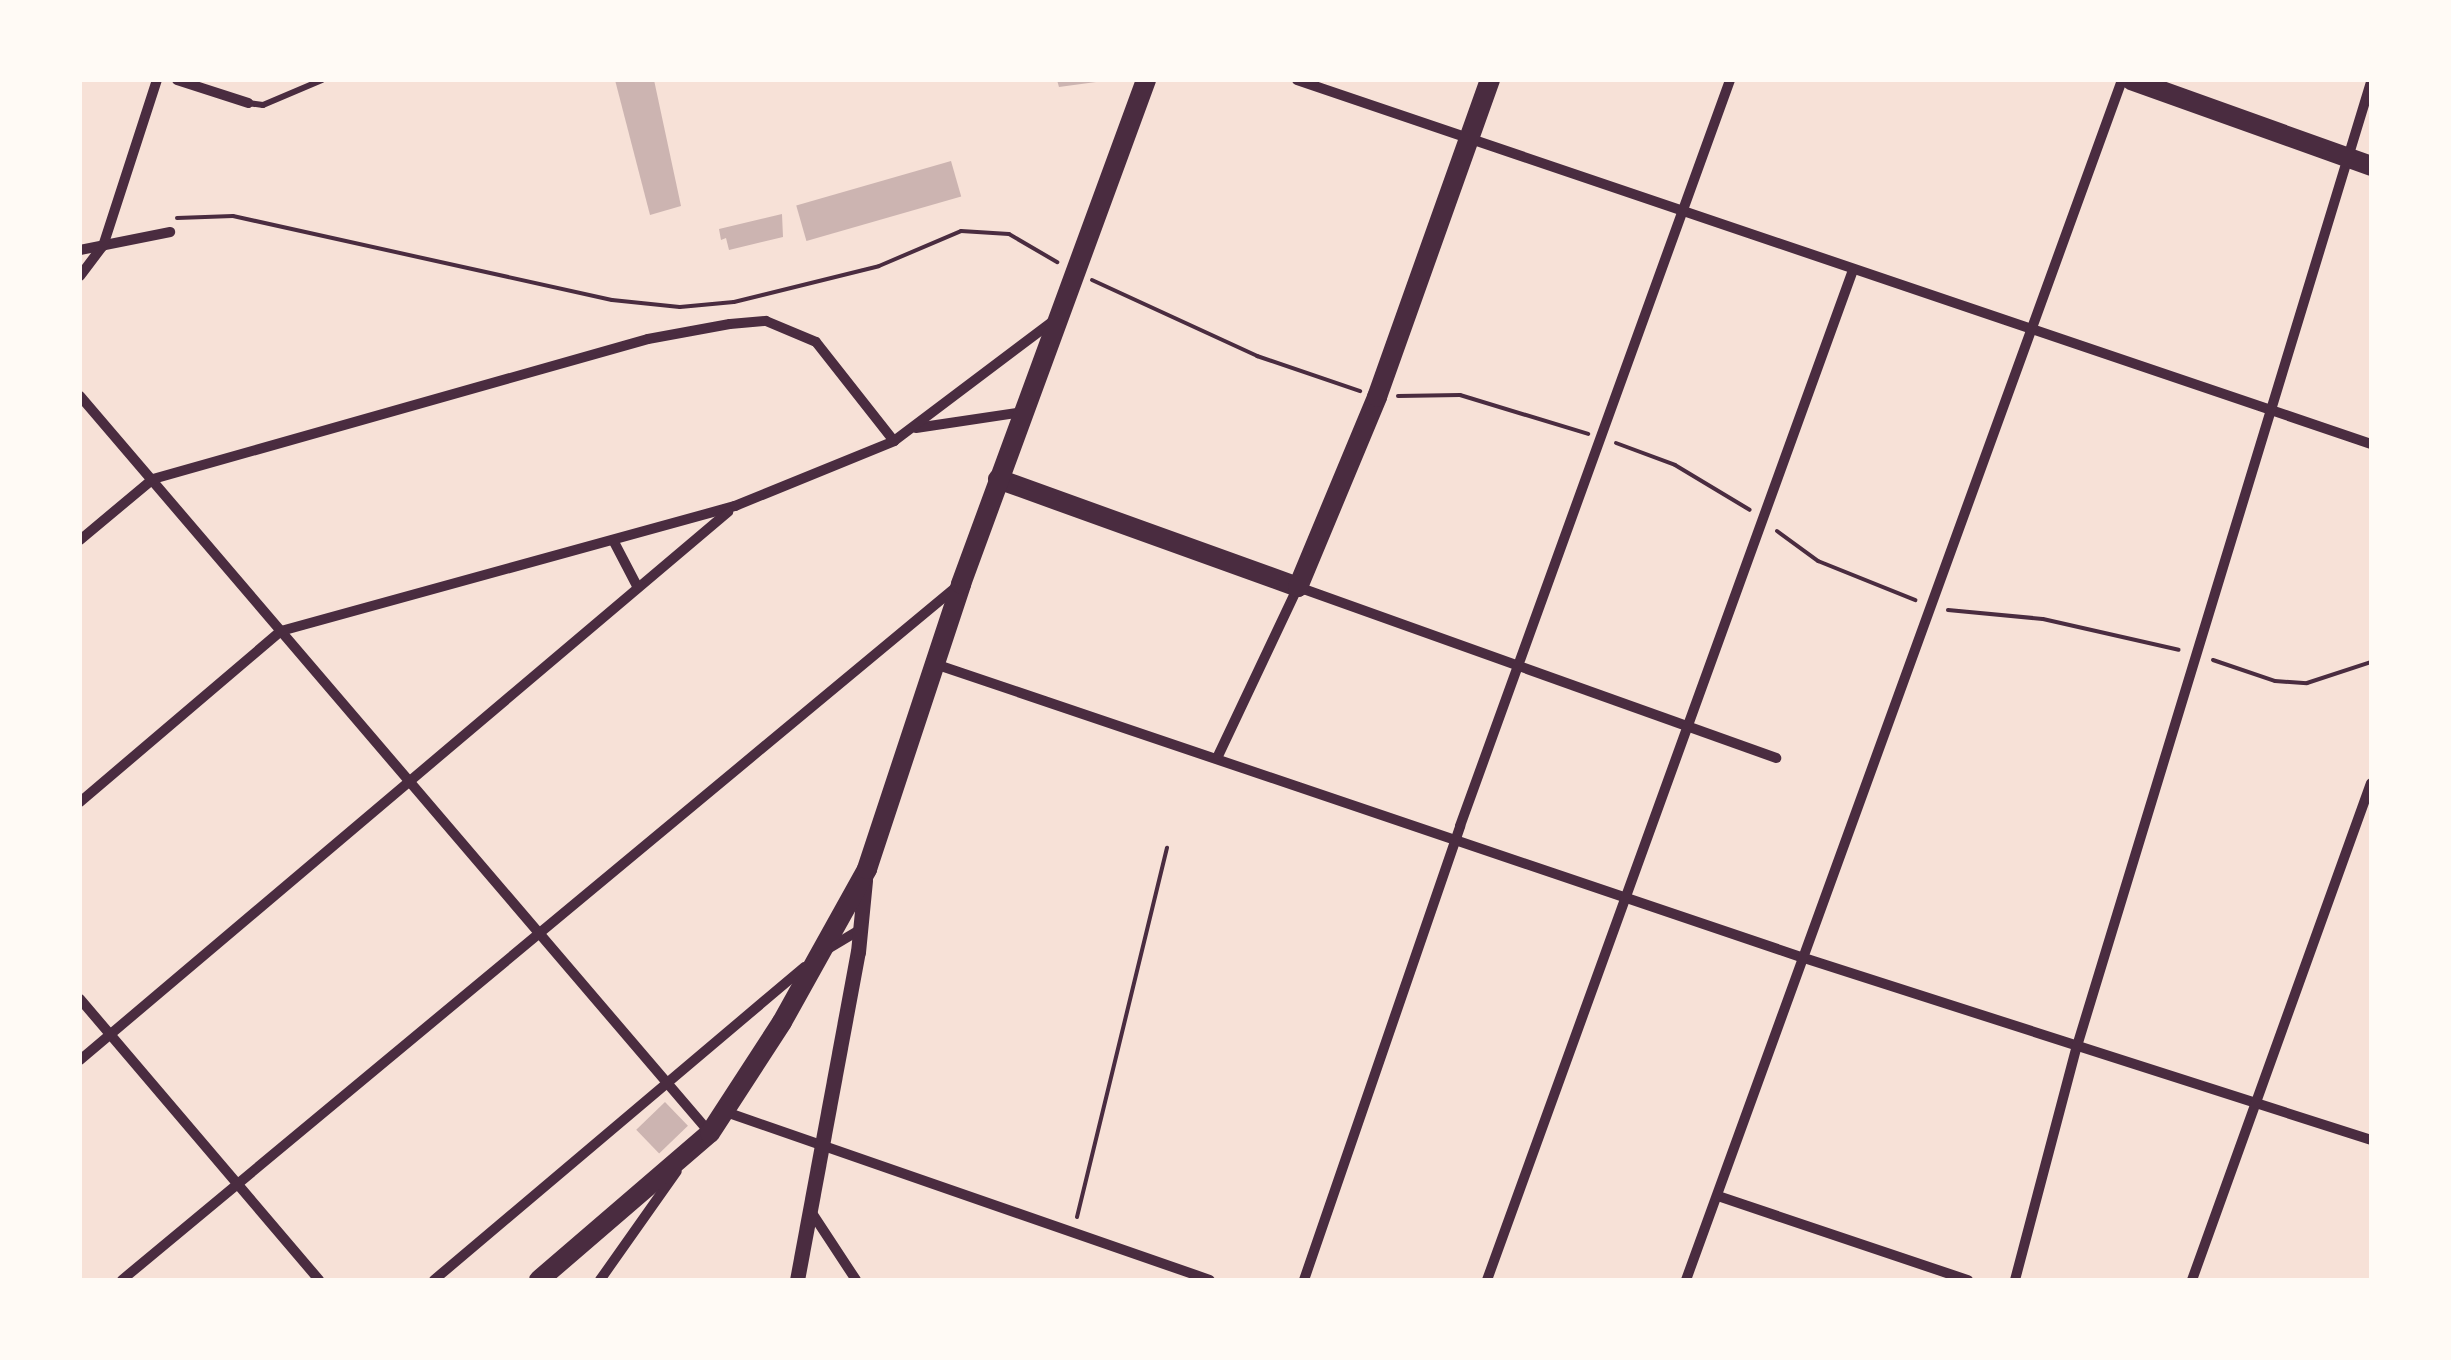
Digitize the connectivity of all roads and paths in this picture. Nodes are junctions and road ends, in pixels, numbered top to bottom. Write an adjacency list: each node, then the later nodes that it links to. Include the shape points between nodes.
1 (157, 80): 17 (street)
2 (177, 80): 11 (street)
3 (322, 80): 11 (lane, via 263,106)
4 (1146, 80): 20 (main road)
5 (1297, 80): 12 (street)
6 (1490, 80): 12 (main road)
7 (1730, 80): 15 (street)
8 (2122, 80): 23 (street)
9 (2131, 80): 13 (main road)
10 (2371, 82): 13 (street)
11 (248, 102)
12 (1469, 137): 15 (street); 25 (main road)
13 (2348, 158): 14 (main road); 27 (street)
14 (2371, 166)
15 (1683, 211): 19 (street); 29 (street)
16 (167, 227): 17 (street); 20 (path, via 194,214 233,216 612,300 680,307 734,302 879,266 961,231 1009,234)
17 (102, 246): 18 (street); 21 (street)
18 (80, 250)
19 (1852, 270): 23 (street); 35 (street)
20 (1076, 274): 22 (main road); 25 (path, via 1257,356)
21 (80, 276)
22 (1062, 314): 26 (main road); 28 (street)
23 (2032, 332): 27 (street); 41 (street)
24 (80, 396): 32 (street)
25 (1377, 396): 29 (path, via 1460,395); 40 (main road)
26 (1024, 412): 28 (street); 33 (main road)
27 (2273, 413): 31 (street); 43 (street)
28 (915, 428): 30 (street)
29 (1600, 438): 35 (path, via 1675,464); 46 (street)
30 (894, 440): 32 (street, via 816,342 766,321 648,339); 34 (street)
31 (2371, 444)
32 (153, 479): 36 (street); 42 (street)
33 (998, 480): 38 (main road); 40 (main road)
34 (735, 506): 37 (street); 39 (street)
35 (1762, 519): 41 (path, via 1818,560); 47 (street)
36 (80, 540)
37 (614, 540): 39 (street); 42 (street)
38 (960, 584): 45 (main road); 58 (street)
39 (636, 586): 50 (street)
40 (1298, 587): 46 (street); 48 (street)
41 (1929, 605): 43 (path, via 2043,619); 60 (street)
42 (282, 630): 50 (street); 52 (street)
43 (2197, 654): 44 (path, via 2275,680 2307,683); 63 (street)
44 (2371, 662)
45 (934, 664): 48 (street); 55 (main road)
46 (1516, 669): 47 (street); 53 (street)
47 (1687, 728): 49 (street); 56 (street)
48 (1218, 756): 53 (street)
49 (1776, 758)
50 (409, 783): 58 (street); 62 (street)
51 (2371, 783): 66 (street)
52 (80, 802)
53 (1456, 839): 56 (street); 84 (street)
54 (1167, 848): 75 (path)
55 (866, 869): 57 (street); 59 (main road)
56 (1626, 896): 60 (street); 85 (street)
57 (860, 930): 59 (street); 70 (street)
58 (540, 934): 65 (street); 72 (street)
59 (823, 952): 65 (street); 67 (main road)
60 (1800, 957): 63 (street); 73 (street)
61 (80, 999): 62 (street)
62 (111, 1035): 64 (street); 72 (street)
63 (2077, 1046): 66 (street); 88 (street)
64 (80, 1060)
65 (665, 1082): 68 (street); 78 (street)
66 (2254, 1102): 69 (street); 89 (street)
67 (726, 1112): 68 (main road); 70 (street)
68 (710, 1133): 71 (main road)
69 (2371, 1140)
70 (824, 1142): 74 (street); 75 (street)
71 (684, 1160): 79 (main road); 80 (street)
72 (238, 1186): 76 (street); 77 (street)
73 (1718, 1196): 86 (street); 87 (street)
74 (812, 1214): 81 (street); 82 (street)
75 (1073, 1230): 83 (street)
76 (122, 1280)
77 (319, 1280)
78 (434, 1280)
79 (540, 1280)
80 (600, 1280)
81 (797, 1280)
82 (856, 1280)
83 (1210, 1280)
84 (1304, 1280)
85 (1488, 1280)
86 (1686, 1280)
87 (1968, 1280)
88 (2015, 1280)
89 (2192, 1280)

